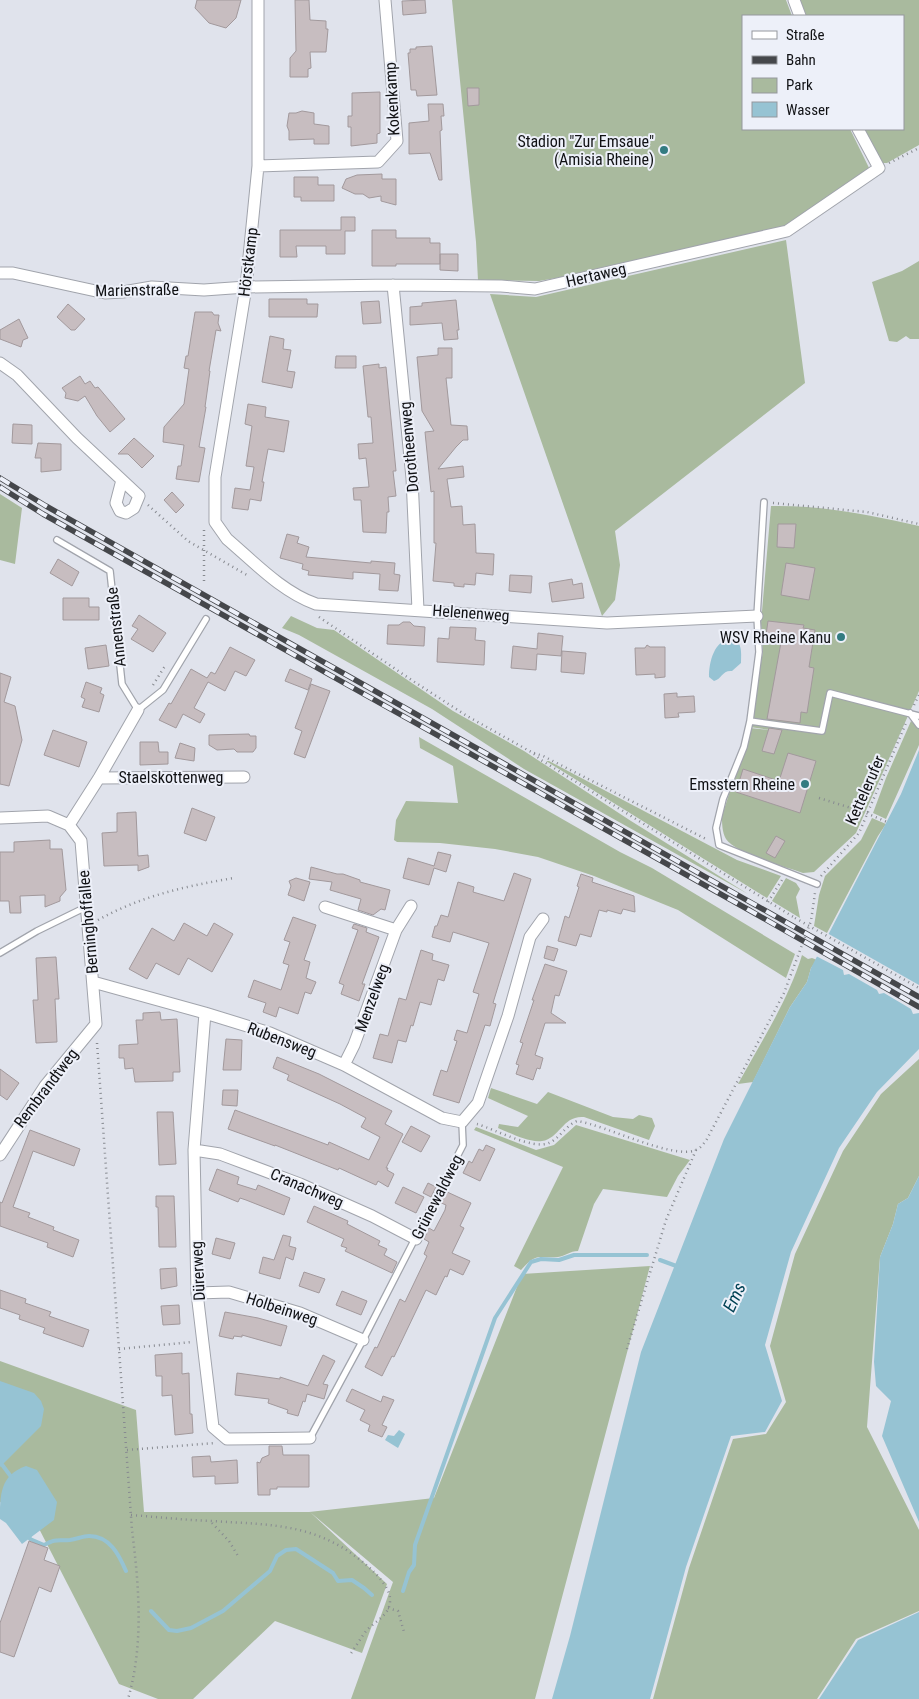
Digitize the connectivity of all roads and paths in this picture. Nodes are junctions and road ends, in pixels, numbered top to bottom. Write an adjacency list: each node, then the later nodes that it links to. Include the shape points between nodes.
1 (258, 0): 7 (street, Hörstkamp)
2 (386, 0): 7 (street, Kokenkamp, via 397,141 378,162)
3 (794, 0): 4 (street)
4 (800, 15)
5 (859, 130): 8 (street)
6 (919, 148): 8 (path)
7 (258, 166): 11 (street, Hörstkamp)
8 (879, 168): 10 (street, Hertaweg, via 787,231 535,289)
9 (0, 273): 11 (street, Marienstraße, via 13,273 105,294 152,287 204,290)
10 (393, 285): 11 (street, Hertaweg); 20 (street, Dorotheenweg, via 412,478)
11 (246, 287): 16 (street, Hörstkamp, via 215,471)
12 (0, 363): 13 (street, via 17,375)
13 (122, 480): 14 (street); 14 (street, via 116,500 118,509 123,513 129,512)
14 (139, 496): 19 (path, via 188,541 204,549)
15 (764, 502): 17 (path, via 867,512); 22 (lane)
16 (215, 522): 20 (street, Helenenweg, via 227,539 303,599 316,604)
17 (919, 524)
18 (57, 540): 25 (lane, Annenstraße, via 110,571 122,684)
19 (204, 581)
20 (418, 610): 22 (street, Helenenweg, via 608,623)
21 (314, 614): 30 (path, via 460,711)
22 (757, 616): 28 (lane, via 759,652)
23 (206, 619): 25 (lane, via 163,690)
24 (919, 695): 26 (path, Kettelerufer)
25 (138, 710): 32 (street, Staelskottenweg)
26 (910, 713): 27 (lane); 28 (lane, via 830,693 822,731); 29 (lane); 34 (path, Kettelerufer)
27 (919, 716)
28 (750, 721): 38 (lane, via 744,748 723,799 716,828)
29 (919, 725)
30 (533, 753): 38 (path); 42 (path)
31 (244, 777): 32 (street, Staelskottenweg)
32 (99, 778): 37 (street, Staelskottenweg)
33 (819, 798): 34 (path)
34 (868, 814): 36 (path); 41 (path, Kettelerufer, via 859,834)
35 (0, 818): 37 (street, via 48,816)
36 (887, 822)
37 (69, 825): 44 (street, Berninghoffallee, via 81,841)
38 (719, 845): 39 (lane)
39 (787, 873): 41 (lane); 42 (path)
40 (234, 878): 47 (path, via 157,894 117,909)
41 (816, 884): 57 (path, via 812,921 784,993 708,1140)
42 (768, 902): 51 (path, bridge)
43 (411, 906): 48 (street, Menzelweg)
44 (86, 907): 47 (street, Berninghoffallee); 49 (lane)
45 (325, 907): 48 (street)
46 (543, 920): 55 (street, via 530,937 508,1016 478,1103)
47 (88, 925): 50 (street, Berninghoffallee)
48 (396, 930): 54 (street, Menzelweg)
49 (0, 952)
50 (93, 982): 52 (street, Rubensweg); 53 (street, Berninghoffallee)
51 (919, 988)
52 (205, 1013): 54 (street, Rubensweg, via 270,1033); 56 (street, Dürerweg)
53 (96, 1024): 58 (street, Rembrandtweg, via 45,1086); 63 (path)
54 (344, 1065): 55 (street, Rubensweg, via 442,1118)
55 (462, 1122): 57 (path, via 478,1124 535,1145 550,1143 577,1121 660,1147); 59 (lane, Grünewaldweg, via 463,1145)
56 (194, 1150): 59 (street, Cranachweg, via 220,1154 300,1184); 60 (street, Dürerweg)
57 (696, 1150): 64 (path, via 666,1220)
58 (0, 1154)
59 (416, 1239): 61 (lane, Grünewaldweg)
60 (197, 1293): 61 (street, Holbeinweg, via 229,1292 300,1313); 62 (street, Dürerweg)
61 (364, 1340): 65 (lane, Grünewaldweg)
62 (203, 1341): 63 (path); 66 (street, Dürerweg, via 213,1427)
63 (119, 1349): 67 (path)
64 (627, 1349)
65 (310, 1438): 66 (street)
66 (227, 1439): 67 (path, via 209,1445)
67 (126, 1450): 68 (path)
68 (131, 1515): 69 (path); 74 (path, via 139,1589 137,1655)
69 (211, 1522): 70 (path); 71 (path, via 274,1524 314,1533 357,1556 377,1575 389,1591)
70 (238, 1556)
71 (388, 1608): 72 (path, via 398,1611); 73 (path, via 384,1616 366,1631)
72 (404, 1632)
73 (349, 1656)
74 (128, 1699)

